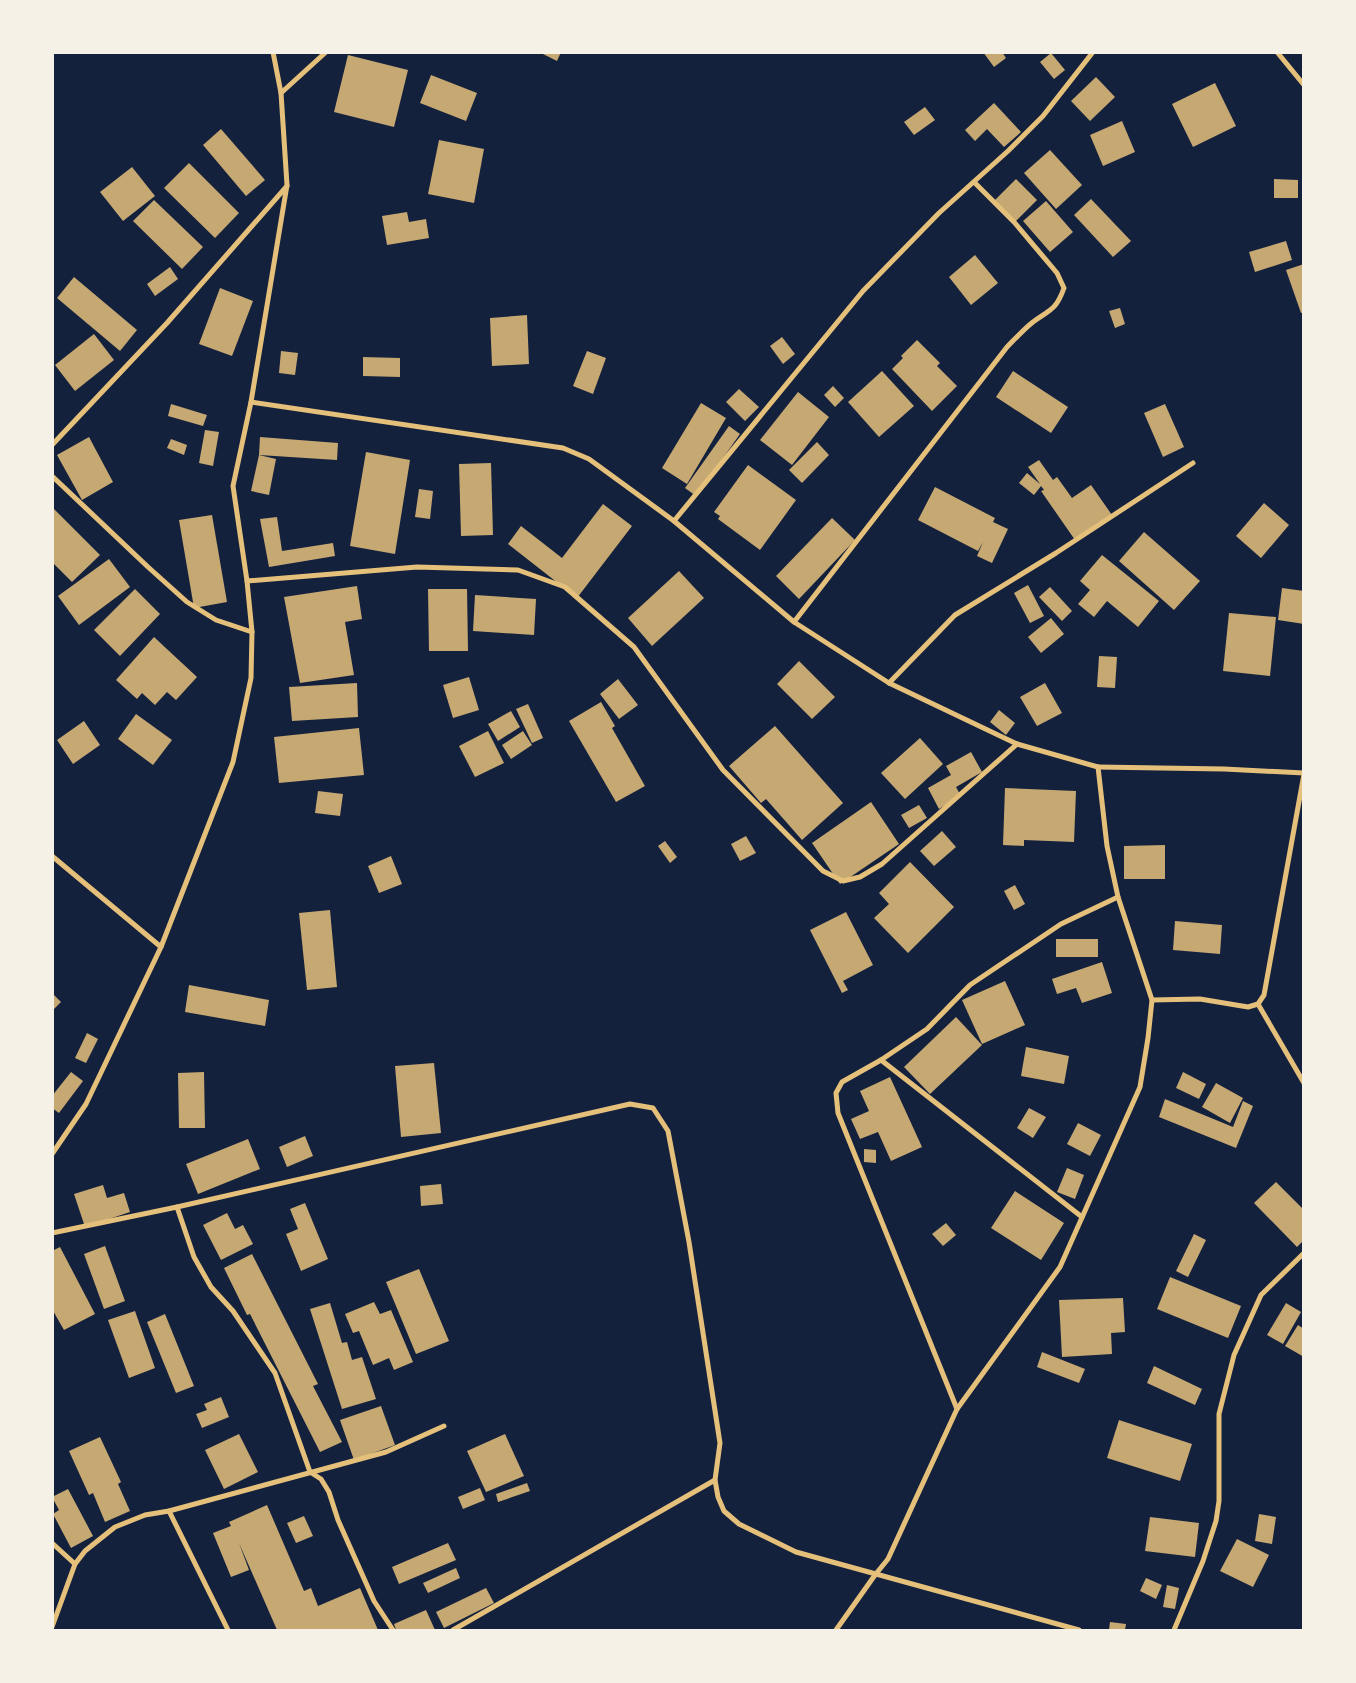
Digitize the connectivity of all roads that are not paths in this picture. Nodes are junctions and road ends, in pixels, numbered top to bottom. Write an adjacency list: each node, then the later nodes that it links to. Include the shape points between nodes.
1 (274, 52): 6 (street)
2 (326, 52): 6 (street)
3 (1093, 52): 7 (street, via 1043,116)
4 (1277, 52): 5 (street)
5 (1304, 85)
6 (280, 93): 8 (street)
7 (974, 182): 13 (street, via 863,291); 15 (street, via 1014,222 1057,273 1064,288 1060,300 1007,347)
8 (287, 185): 9 (street); 10 (street, via 167,323)
9 (251, 402): 13 (street, via 563,448 589,460); 14 (street, via 233,486)
10 (52, 446)
11 (1193, 463): 17 (street, via 1056,554 955,615)
12 (52, 476): 16 (street, via 188,602 216,620)
13 (674, 521): 15 (street)
14 (247, 581): 16 (street); 18 (street, via 417,567 518,570 565,587 634,647 722,770 823,871 843,881 860,877 882,864)
15 (794, 622): 17 (street)
16 (252, 632): 23 (street, via 252,678 233,762)
17 (889, 683): 18 (street)
18 (1017, 744): 19 (street)
19 (1098, 768): 20 (street, via 1224,769); 22 (street, via 1107,846)
20 (1304, 774): 25 (street, via 1264,995)
21 (52, 856): 23 (street)
22 (1118, 897): 24 (street); 26 (street, via 1061,924 970,985 927,1029)
23 (161, 947): 28 (street, via 86,1104)
24 (1152, 1000): 25 (street, via 1200,999 1248,1007); 30 (street, via 1140,1087)
25 (1258, 1004): 27 (street)
26 (881, 1060): 30 (street); 33 (street, via 842,1082 836,1094 838,1113)
27 (1304, 1084)
28 (52, 1154)
29 (177, 1207): 31 (street); 35 (street, via 194,1257 211,1287 233,1311 275,1373); 36 (street, via 630,1104 653,1108 668,1131 689,1242 720,1443)
30 (1082, 1217): 33 (street, via 1060,1267)
31 (52, 1233)
32 (1304, 1253): 47 (street, via 1261,1295 1234,1354 1219,1414 1216,1522)
33 (957, 1409): 40 (street, via 888,1559)
34 (444, 1426): 35 (street, via 386,1452)
35 (310, 1472): 37 (street); 43 (street, via 321,1479 329,1492 374,1601)
36 (714, 1480): 40 (street, via 724,1511 739,1524 796,1552); 44 (street)
37 (169, 1511): 39 (street, via 145,1515 115,1527 85,1551); 42 (street)
38 (52, 1543): 39 (street)
39 (75, 1564): 41 (street)
40 (874, 1575): 45 (street); 46 (street)
41 (52, 1627)
42 (228, 1630)
43 (393, 1630)
44 (454, 1630)
45 (836, 1630)
46 (1079, 1630)
47 (1174, 1630)

